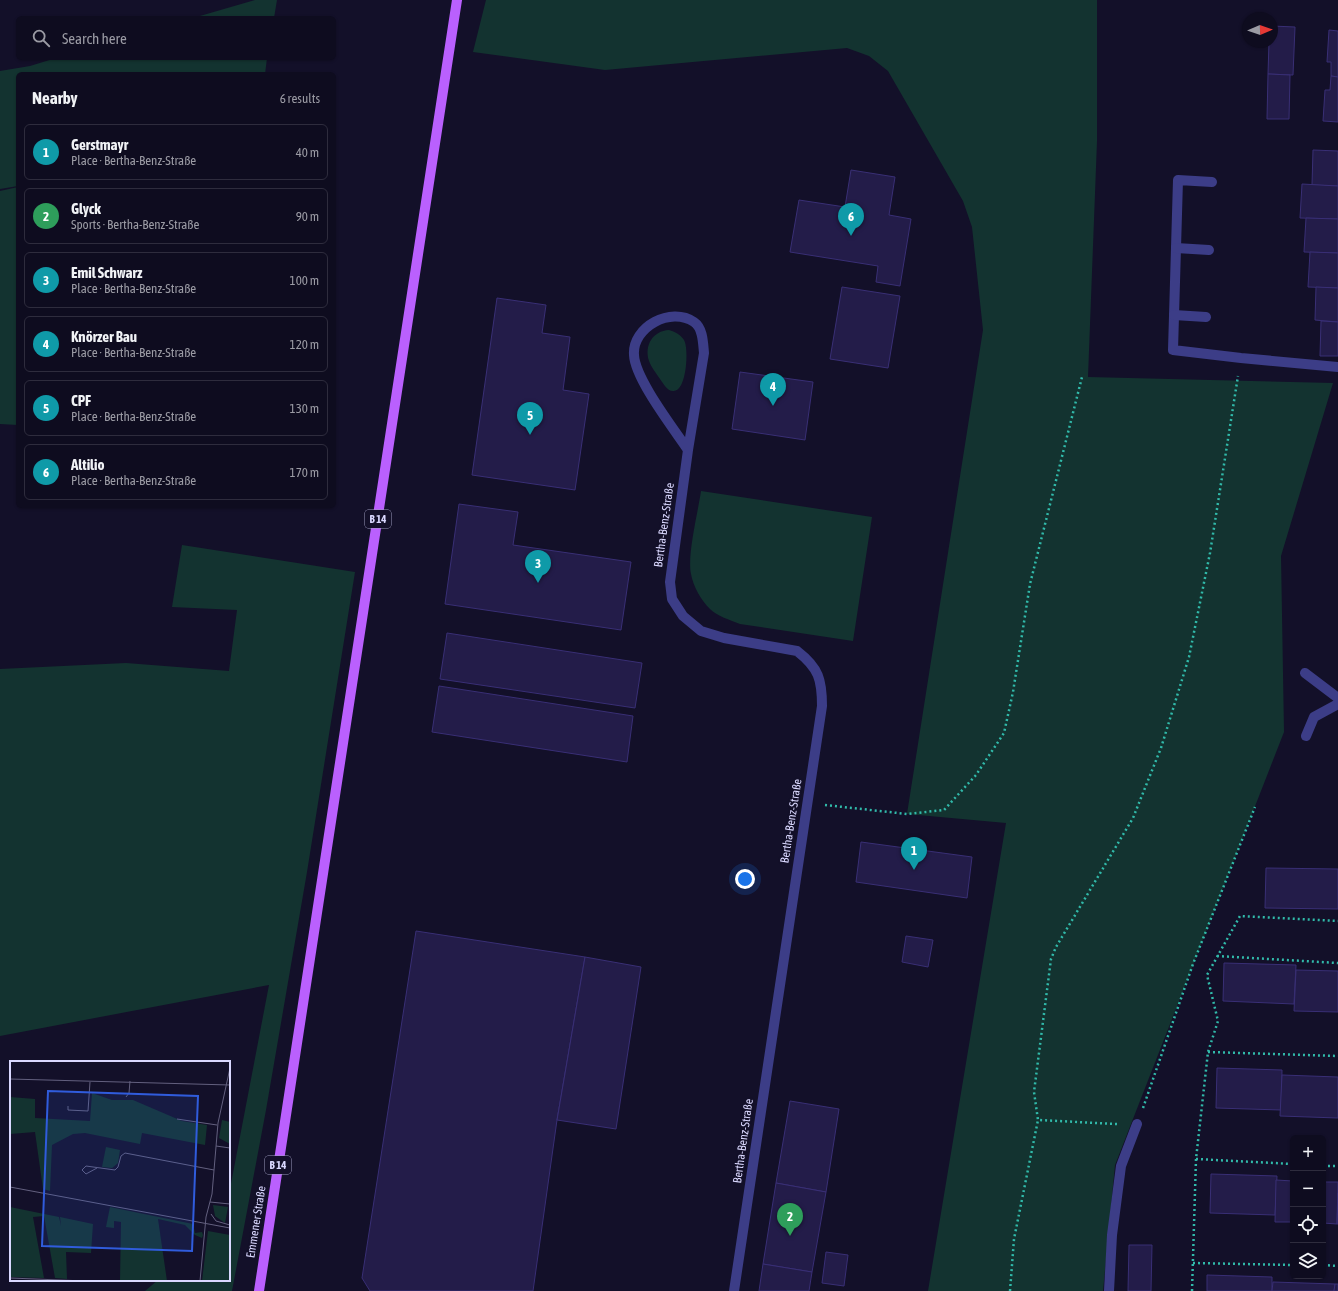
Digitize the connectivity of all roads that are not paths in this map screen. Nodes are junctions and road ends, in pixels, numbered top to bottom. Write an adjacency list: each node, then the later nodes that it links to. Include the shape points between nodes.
1 (457, 0): 14 (main road, Emmener Straße / B 14)
2 (1212, 182): 3 (street, via 1178,180)
3 (1176, 248): 4 (street); 5 (street)
4 (1209, 250)
5 (1174, 314): 6 (street); 7 (street, via 1172,350)
6 (1206, 317)
7 (1338, 367)
8 (688, 450): 8 (street, Bertha-Benz-Straße, via 645,384 634,354 636,342 644,329 654,321 668,318 682,318 694,322 703,336 704,353); 15 (street, Bertha-Benz-Straße, via 670,582 672,599 683,616 701,631 797,652 807,659 816,671 822,687 822,706)
9 (1305, 673): 10 (street)
10 (1338, 698)
11 (1338, 704): 12 (street, via 1314,717)
12 (1306, 736)
13 (1137, 1124): 16 (street, via 1121,1166 1112,1235)
14 (259, 1291)
15 (734, 1291)
16 (1109, 1291)

